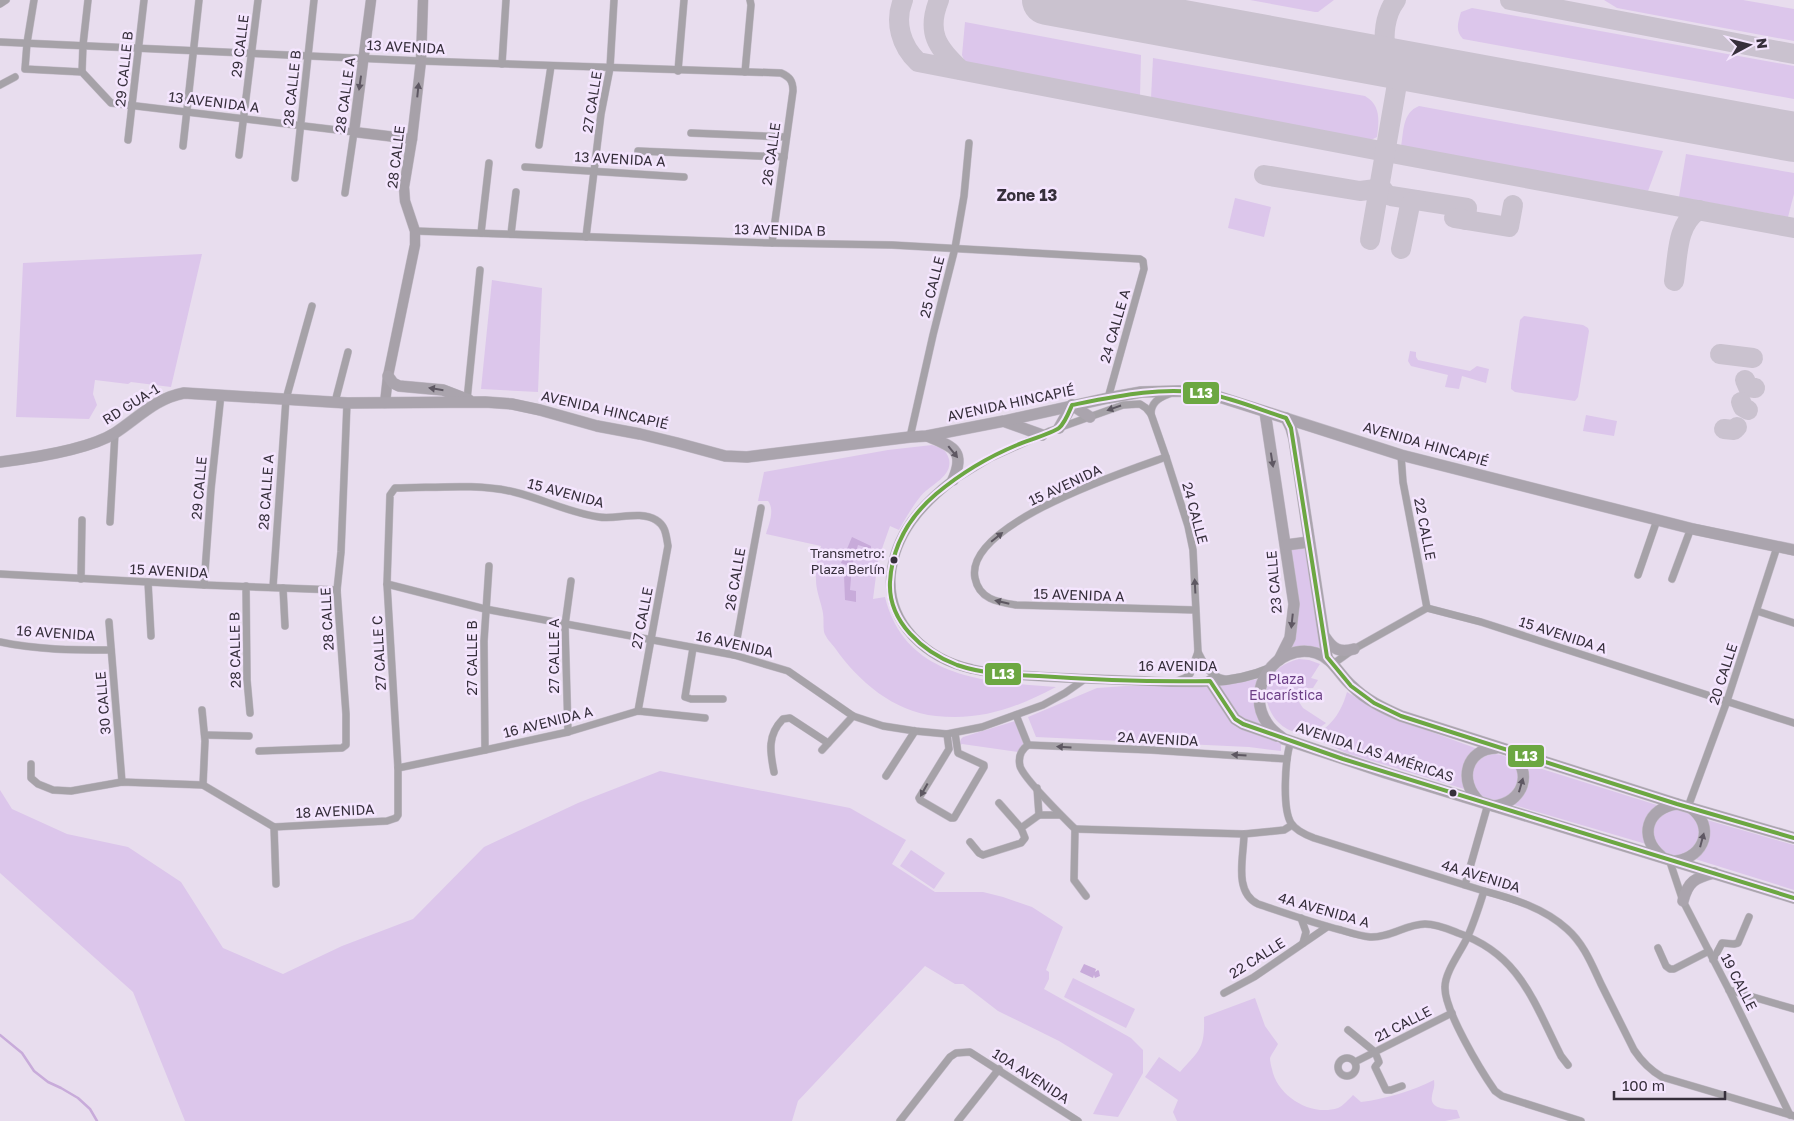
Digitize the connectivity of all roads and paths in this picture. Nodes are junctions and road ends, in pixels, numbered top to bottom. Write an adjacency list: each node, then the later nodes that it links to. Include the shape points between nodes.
1 (6, 0): 14 (street)
2 (34, 0): 16 (street)
3 (88, 0): 17 (street)
4 (144, 0): 18 (street, 29 CALLE B)
5 (199, 0): 19 (street)
6 (258, 0): 20 (street, 29 CALLE)
7 (314, 0): 21 (street, 28 CALLE B)
8 (371, 0): 22 (main road, 28 CALLE A)
9 (423, 0): 23 (main road, 28 CALLE)
10 (506, 0): 24 (street)
11 (614, 0): 26 (street, 27 CALLE)
12 (684, 0): 27 (street)
13 (750, 0): 29 (street)
14 (0, 4)
15 (0, 42): 16 (street, 13 AVENIDA)
16 (27, 43): 17 (street, 13 AVENIDA); 28 (street, via 25,69)
17 (83, 45): 18 (street, 13 AVENIDA); 28 (street)
18 (139, 49): 19 (street, 13 AVENIDA); 33 (street, 29 CALLE B)
19 (194, 51): 20 (street, 13 AVENIDA); 34 (street)
20 (252, 54): 21 (street, 13 AVENIDA); 35 (street, 29 CALLE)
21 (308, 56): 22 (street, 13 AVENIDA); 36 (street, 28 CALLE B)
22 (364, 58): 23 (street, 13 AVENIDA); 37 (main road, 28 CALLE A, one-way to 37)
23 (421, 61): 24 (street, 13 AVENIDA); 39 (main road, 28 CALLE, one-way to 23)
24 (502, 64): 25 (street, 13 AVENIDA)
25 (551, 66): 26 (street, 13 AVENIDA); 43 (street)
26 (610, 68): 27 (street, 13 AVENIDA); 50 (street, 27 CALLE)
27 (678, 71): 29 (street, 13 AVENIDA)
28 (82, 72): 33 (street, 13 AVENIDA A, via 111,103)
29 (745, 72): 30 (street, 13 AVENIDA)
30 (781, 73): 40 (street, 26 CALLE, via 790,78 793,86)
31 (15, 77): 32 (street)
32 (0, 85)
33 (133, 106): 34 (street, 13 AVENIDA A); 41 (street, 29 CALLE B)
34 (187, 112): 35 (street, 13 AVENIDA A); 44 (street)
35 (243, 119): 36 (street, 13 AVENIDA A); 46 (street, 29 CALLE)
36 (300, 126): 37 (street, 13 AVENIDA A); 52 (street, 28 CALLE B)
37 (354, 132): 39 (main road, 13 AVENIDA A); 54 (street, 28 CALLE A)
38 (691, 133): 40 (street)
39 (412, 138): 55 (main road, 28 CALLE, via 404,196)
40 (786, 138): 47 (street, 26 CALLE)
41 (128, 140)
42 (969, 142): 60 (street, 25 CALLE)
43 (539, 145)
44 (183, 146)
45 (638, 151): 47 (street, 13 AVENIDA A)
46 (239, 155)
47 (784, 157): 59 (street, 26 CALLE)
48 (489, 162): 56 (street)
49 (525, 167): 50 (street, 13 AVENIDA A)
50 (594, 171): 51 (street, 13 AVENIDA A); 58 (street, 27 CALLE)
51 (684, 176)
52 (295, 178)
53 (516, 192): 57 (street)
54 (344, 193)
55 (415, 231): 56 (street, 13 AVENIDA B); 65 (main road, 28 CALLE)
56 (481, 233): 57 (street, 13 AVENIDA B)
57 (511, 234): 58 (street, 13 AVENIDA B)
58 (586, 237): 59 (street, 13 AVENIDA B)
59 (772, 243): 60 (street, 13 AVENIDA B)
60 (955, 248): 61 (street, 13 AVENIDA B); 86 (street, 25 CALLE)
61 (1143, 261): 69 (street, 24 CALLE A, via 1144,269)
62 (480, 270): 70 (street)
63 (312, 306): 68 (street, 28 CALLE A)
64 (348, 352): 71 (street)
65 (388, 376): 70 (main road, one-way to 65, via 443,390 399,386); 74 (main road, 28 CALLE)
66 (1179, 391): 69 (main road, AVENIDA HINCAPIÉ, via 1141,392); 76 (main road, AVENIDA HINCAPIÉ, via 1210,394); 77 (street, via 1155,401)
67 (221, 394): 68 (main road, AVENIDA HINCAPIÉ); 83 (main road, RD GUA-1, via 170,396); 112 (street, 29 CALLE)
68 (286, 398): 71 (main road, AVENIDA HINCAPIÉ); 114 (street, 28 CALLE A)
69 (1108, 398): 75 (main road, AVENIDA HINCAPIÉ)
70 (466, 400): 72 (main road)
71 (334, 402): 73 (main road, AVENIDA HINCAPIÉ)
72 (483, 402): 74 (main road, AVENIDA HINCAPIÉ); 86 (main road, AVENIDA HINCAPIÉ, via 540,410 735,458)
73 (347, 403): 74 (main road, AVENIDA HINCAPIÉ); 116 (street, 28 CALLE)
74 (385, 403)
75 (1072, 406): 78 (main road); 80 (main road, AVENIDA HINCAPIÉ); 82 (main road)
76 (1265, 412): 79 (main road, AVENIDA HINCAPIÉ); 100 (main road, 23 CALLE, one-way to 100)
77 (1151, 414): 78 (street, 24 CALLE, one-way to 78, via 1140,404 1123,405); 89 (street, 24 CALLE)
78 (1090, 417): 82 (street)
79 (1286, 418): 81 (main road, AVENIDA HINCAPIÉ); 87 (main road)
80 (1004, 421): 84 (main road); 85 (main road, AVENIDA HINCAPIÉ)
81 (1310, 426): 87 (main road); 88 (main road, AVENIDA HINCAPIÉ)
82 (1059, 428): 84 (street)
83 (115, 433): 90 (main road, RD GUA-1, via 65,450); 96 (street)
84 (1042, 435): 91 (street, via 990,458)
85 (927, 436): 86 (main road, AVENIDA HINCAPIÉ); 91 (main road, one-way to 91, via 952,448 956,454 959,463)
86 (910, 437)
87 (1294, 439): 99 (main road)
88 (1401, 455): 95 (main road, AVENIDA HINCAPIÉ); 117 (street, 22 CALLE, via 1403,482)
89 (1166, 457): 106 (street, 15 AVENIDA, one-way to 89, via 978,558 985,547 1036,510 1079,489); 119 (street, 24 CALLE, one-way to 89, via 1191,538)
90 (0, 462)
91 (953, 480): 137 (street, 16 AVENIDA, via 910,522 893,560 890,585 898,618 923,646 964,667 998,674)
92 (395, 488): 98 (street, 15 AVENIDA, via 494,488 600,518 647,516); 111 (street, 27 CALLE C, via 390,494)
93 (760, 508): 133 (street, 26 CALLE)
94 (82, 520): 107 (street)
95 (1657, 520): 97 (main road, AVENIDA HINCAPIÉ); 105 (street)
96 (110, 522)
97 (1691, 528): 101 (main road, AVENIDA HINCAPIÉ); 108 (street)
98 (665, 529): 127 (street, 27 CALLE, via 668,546)
99 (1310, 542): 100 (main road); 125 (main road)
100 (1286, 545): 134 (main road, 23 CALLE, one-way to 134, via 1294,604 1290,638)
101 (1777, 547): 102 (main road, AVENIDA HINCAPIÉ); 120 (street, 20 CALLE)
102 (1794, 550)
103 (489, 566): 118 (street, 27 CALLE B)
104 (0, 574): 107 (street, 15 AVENIDA)
105 (1638, 575)
106 (974, 577): 119 (street, 15 AVENIDA A, one-way to 106, via 1016,605 985,596)
107 (81, 579): 110 (street, 15 AVENIDA)
108 (1672, 579)
109 (571, 581): 123 (street, 27 CALLE A)
110 (148, 582): 112 (street, 15 AVENIDA); 126 (street)
111 (387, 584): 118 (street, 16 AVENIDA); 164 (street, 27 CALLE C)
112 (204, 585): 113 (street, 15 AVENIDA)
113 (246, 586): 114 (street, 15 AVENIDA); 145 (street, 28 CALLE B)
114 (273, 587): 115 (street, 15 AVENIDA)
115 (283, 588): 116 (street, 15 AVENIDA); 124 (street)
116 (337, 590): 161 (street, 28 CALLE, via 346,745 342,748)
117 (1428, 608): 130 (street); 142 (street, 15 AVENIDA A)
118 (485, 610): 123 (street, 16 AVENIDA); 158 (street, 27 CALLE B)
119 (1195, 610): 132 (street, 24 CALLE)
120 (1757, 611): 122 (street); 142 (street, 20 CALLE)
121 (109, 622): 131 (street, 30 CALLE)
122 (1794, 623)
123 (565, 625): 127 (street, 16 AVENIDA); 151 (street, 27 CALLE A)
124 (285, 626)
125 (1323, 633): 130 (main road, via 1335,650); 135 (main road)
126 (151, 636)
127 (650, 640): 129 (street, 16 AVENIDA); 144 (street, 27 CALLE)
128 (0, 642): 131 (street, 16 AVENIDA, via 60,650)
129 (693, 648): 133 (street, 16 AVENIDA); 141 (street, via 684,696 691,700)
130 (1354, 649): 135 (street)
131 (111, 650): 167 (street, 30 CALLE)
132 (1198, 652): 138 (street, 24 CALLE, via 1213,674); 139 (street, 24 CALLE, via 1190,674)
133 (734, 655): 147 (street, 16 AVENIDA, via 788,671)
134 (1279, 660): 135 (main road, AVENIDA LAS AMÉRICAS, via 1305,652 1316,653); 136 (main road, AVENIDA LAS AMÉRICAS)
135 (1330, 661): 160 (main road, via 1351,686 1374,703 1401,716)
136 (1269, 669): 138 (street, 16 AVENIDA, via 1255,675); 155 (main road, AVENIDA LAS AMÉRICAS, via 1261,684 1259,701 1262,713 1274,732)
137 (1085, 679): 139 (street, 16 AVENIDA); 146 (street, 16 AVENIDA, via 1042,705)
138 (1228, 679): 140 (street, 16 AVENIDA)
139 (1176, 681): 140 (street, 16 AVENIDA)
140 (1210, 681): 155 (main road, via 1239,722)
141 (723, 700)
142 (1727, 701): 149 (street, 15 AVENIDA A); 172 (street, 20 CALLE)
143 (202, 710): 153 (street)
144 (638, 711): 148 (street, 16 AVENIDA A); 151 (street, 16 AVENIDA A)
145 (250, 712)
146 (1016, 715): 152 (street, 16 AVENIDA, via 972,730); 157 (street)
147 (853, 716): 150 (street, 16 AVENIDA, via 883,726); 156 (street)
148 (705, 718)
149 (1794, 723)
150 (915, 731): 152 (street, 16 AVENIDA); 166 (street)
151 (568, 732): 158 (street, 16 AVENIDA A)
152 (951, 733): 152 (street, one-way to 152, via 949,748 919,798 954,818 984,765 958,753)
153 (205, 735): 154 (street); 168 (street)
154 (249, 736)
155 (1291, 741): 162 (street); 171 (main road, AVENIDA LAS AMÉRICAS)
156 (828, 743): 159 (street); 165 (street, via 790,718 783,719 770,746)
157 (1028, 745): 162 (street, 2A AVENIDA, one-way to 157); 169 (street, via 1020,754 1020,766)
158 (485, 750): 164 (street, 16 AVENIDA A)
159 (822, 750)
160 (1506, 750): 171 (main road, one-way to 160, via 1502,805 1511,801 1522,787 1523,769); 171 (main road, via 1485,750 1477,754 1467,769 1468,787 1473,795); 172 (main road)
161 (259, 751)
162 (1288, 756): 176 (street, via 1286,803)
163 (31, 764): 167 (street, via 31,778 53,790 71,791)
164 (398, 768): 175 (street, 27 CALLE C, via 399,812)
165 (774, 772)
166 (886, 776)
167 (122, 782): 168 (street)
168 (203, 785): 177 (street)
169 (1037, 788): 173 (street); 174 (street)
170 (999, 803): 178 (street)
171 (1487, 804): 183 (main road, AVENIDA LAS AMÉRICAS); 186 (street)
172 (1685, 806): 181 (main road); 183 (main road, one-way to 172, via 1690,857 1703,841 1702,821); 183 (main road, via 1661,808 1648,828 1651,844)
173 (1039, 815): 174 (street); 178 (street)
174 (1060, 815): 179 (street)
175 (396, 818): 177 (street, 18 AVENIDA)
176 (1292, 825): 180 (street, via 1284,830); 186 (street, 4A AVENIDA, via 1307,836)
177 (274, 827): 185 (street)
178 (1021, 828): 182 (street, via 1025,836 1022,842 985,854 979,853)
179 (1075, 829): 180 (street); 188 (street, via 1074,880)
180 (1244, 834): 191 (street, 4A AVENIDA A, via 1242,874 1250,900)
181 (1794, 838)
182 (970, 842)
183 (1669, 859): 184 (main road, AVENIDA LAS AMÉRICAS); 190 (street, 19 CALLE)
184 (1714, 873): 189 (main road, AVENIDA LAS AMÉRICAS); 190 (main road, via 1699,877 1690,884)
185 (276, 884)
186 (1465, 885): 187 (street, 4A AVENIDA)
187 (1484, 891): 194 (street, 21 CALLE); 209 (street, 4A AVENIDA, via 1528,904 1569,930 1588,957 1634,1050 1652,1071 1662,1077)
188 (1086, 896)
189 (1794, 898)
190 (1683, 901): 197 (street, 19 CALLE)
191 (1301, 918): 193 (street, 4A AVENIDA A); 195 (street, 22 CALLE, via 1306,932)
192 (1749, 918): 198 (street, via 1738,943 1722,943)
193 (1327, 927): 194 (street, 4A AVENIDA A, via 1372,937 1427,924); 195 (street, 22 CALLE)
194 (1468, 936): 202 (street, 21 CALLE, via 1446,979 1446,994); 206 (street, 4A AVENIDA A, via 1501,956 1514,970)
195 (1302, 944): 200 (street, 22 CALLE)
196 (1658, 948): 197 (street, via 1670,970)
197 (1709, 951): 198 (street, 19 CALLE)
198 (1714, 960): 199 (street, 19 CALLE)
199 (1729, 990): 201 (street); 209 (street, 19 CALLE)
200 (1224, 993)
201 (1794, 1009)
202 (1452, 1013): 204 (street, 21 CALLE); 213 (street, via 1497,1094)
203 (1348, 1030): 204 (street)
204 (1375, 1052): 205 (street, 21 CALLE); 208 (street, via 1379,1062 1375,1067 1383,1087 1389,1091)
205 (1355, 1062)
206 (1568, 1065)
207 (998, 1069): 210 (street, 10A AVENIDA, via 970,1052 956,1053); 211 (street); 212 (street, 10A AVENIDA)
208 (1402, 1086)
209 (1792, 1116)
210 (900, 1121)
211 (958, 1121)
212 (1078, 1121)
213 (1581, 1121)

